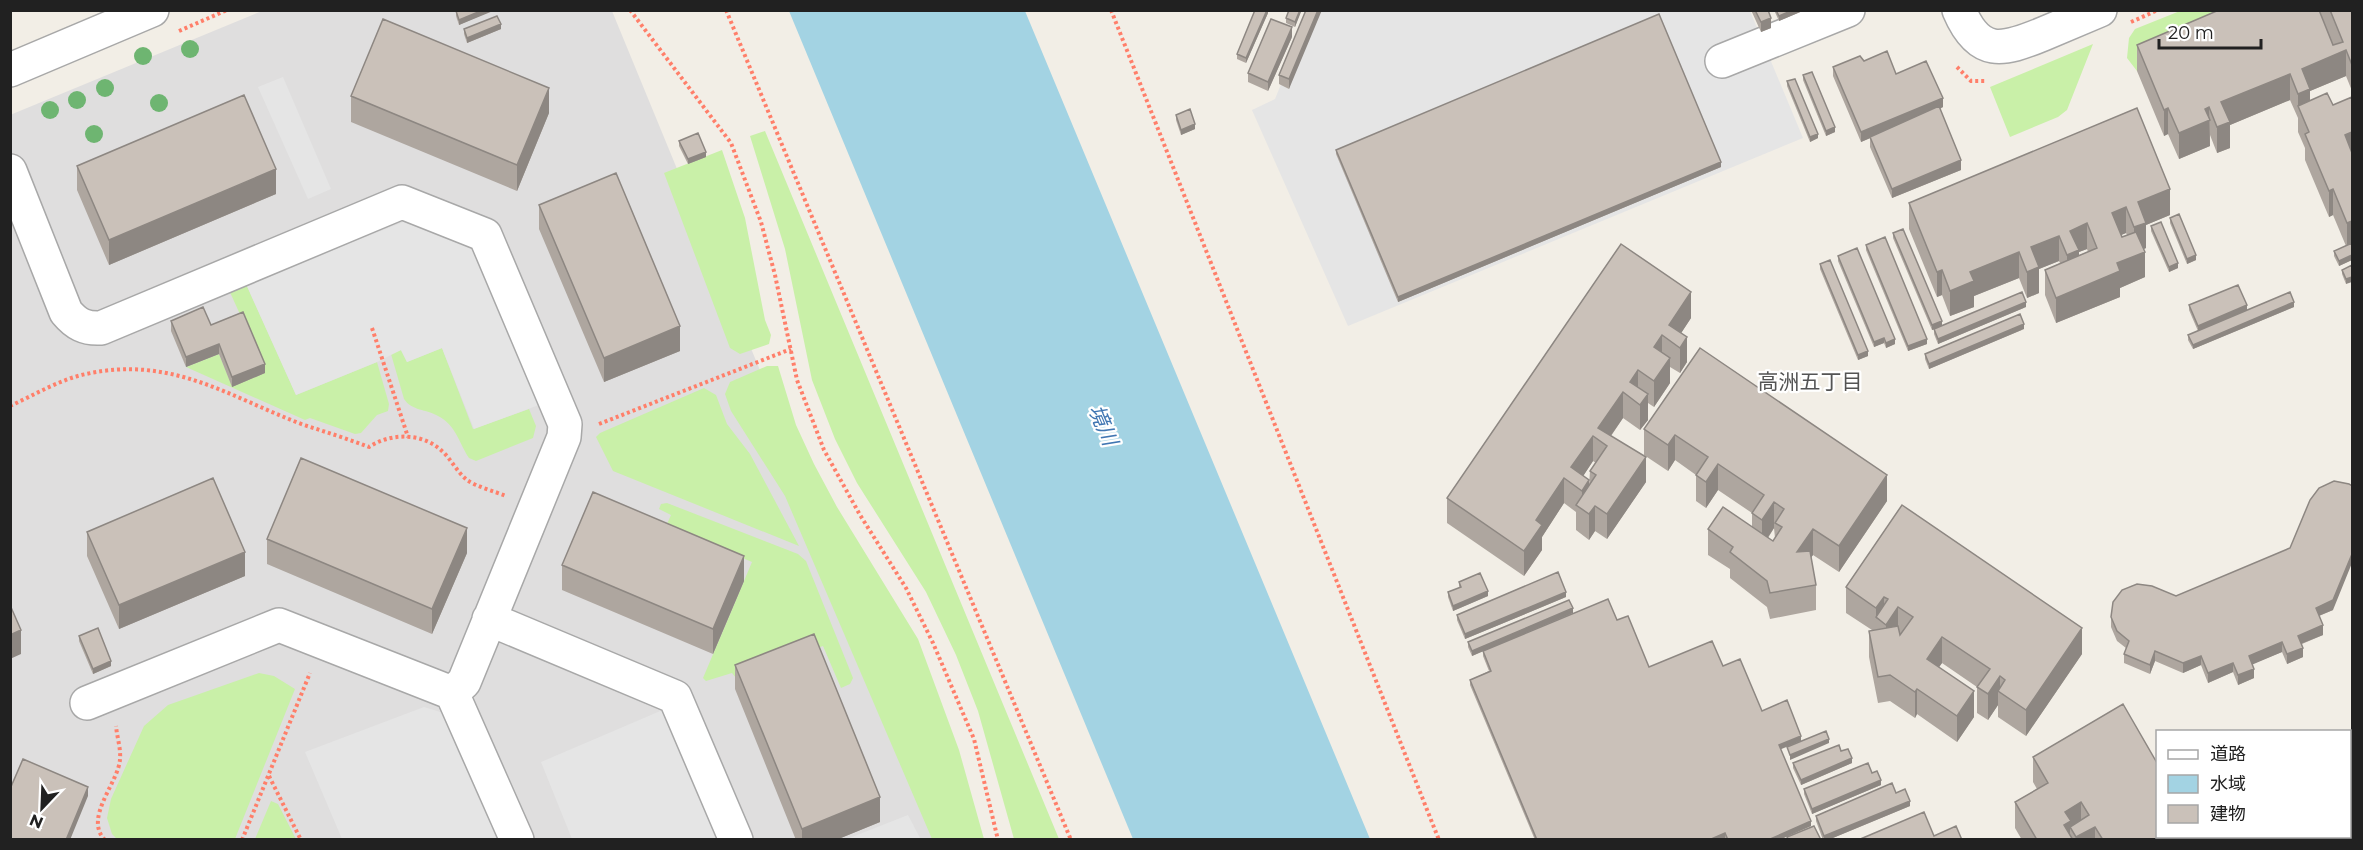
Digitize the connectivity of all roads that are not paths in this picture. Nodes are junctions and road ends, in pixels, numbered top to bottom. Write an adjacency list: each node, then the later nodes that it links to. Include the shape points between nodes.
1 (152, 10): 6 (street)
2 (1848, 10): 5 (street)
3 (1959, 10): 4 (street, via 1969,30 1982,42 2012,47)
4 (2100, 10)
5 (1722, 62)
6 (10, 70)
7 (10, 171): 8 (street, via 66,312 88,329 101,328 402,202 485,235 564,424 564,436)
8 (489, 619): 9 (street, via 464,682); 12 (street, via 675,698)
9 (452, 693): 10 (street, via 279,625); 11 (street)
10 (99, 698)
11 (517, 840)
12 (736, 840)

